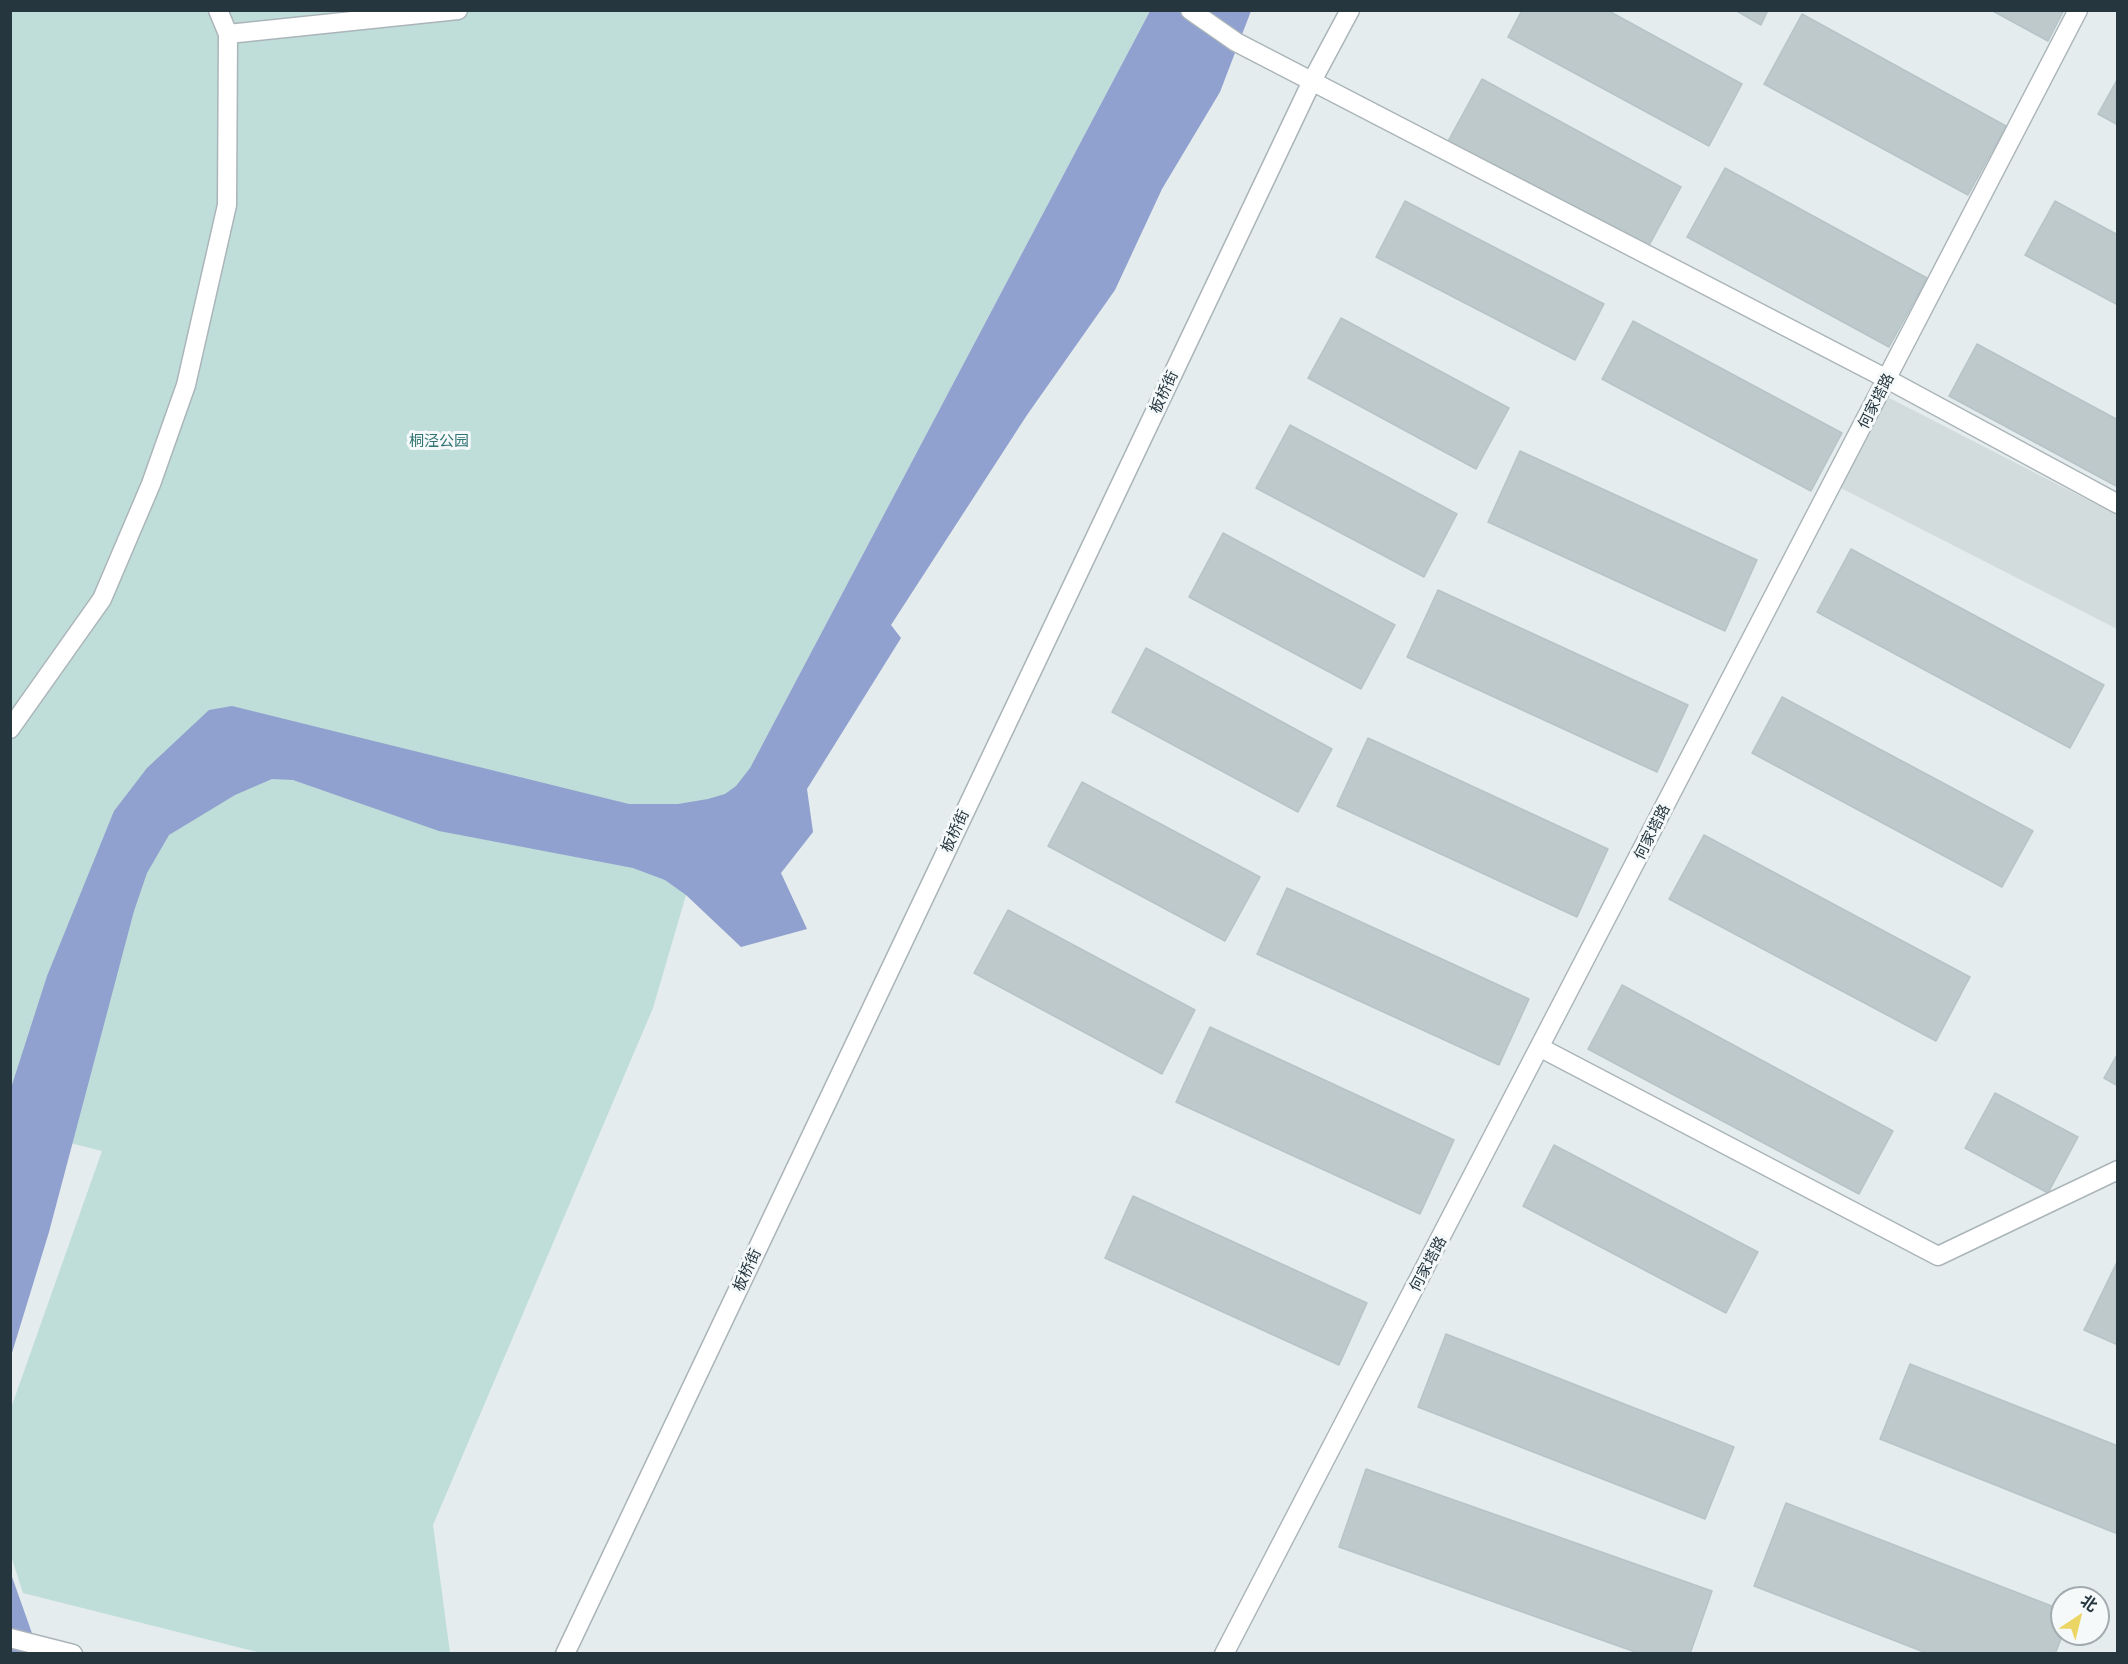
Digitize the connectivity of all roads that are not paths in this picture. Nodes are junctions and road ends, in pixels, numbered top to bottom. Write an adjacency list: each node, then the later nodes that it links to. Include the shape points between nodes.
1 (218, 10): 6 (street)
2 (458, 10): 6 (street)
3 (1190, 10): 7 (street, via 1236,42)
4 (1350, 10): 7 (street, 板桥街)
5 (2078, 10): 8 (street, 何家塔路)
6 (228, 33): 10 (street, via 226,205 186,386 151,484 102,599)
7 (1312, 81): 8 (street); 15 (street, 板桥街)
8 (1887, 379): 9 (street); 11 (street, 何家塔路)
9 (2118, 504)
10 (10, 729)
11 (1541, 1048): 12 (street, via 1938,1256); 16 (street, 何家塔路)
12 (2118, 1170)
13 (10, 1638): 14 (street)
14 (73, 1653)
15 (565, 1653)
16 (1224, 1653)

